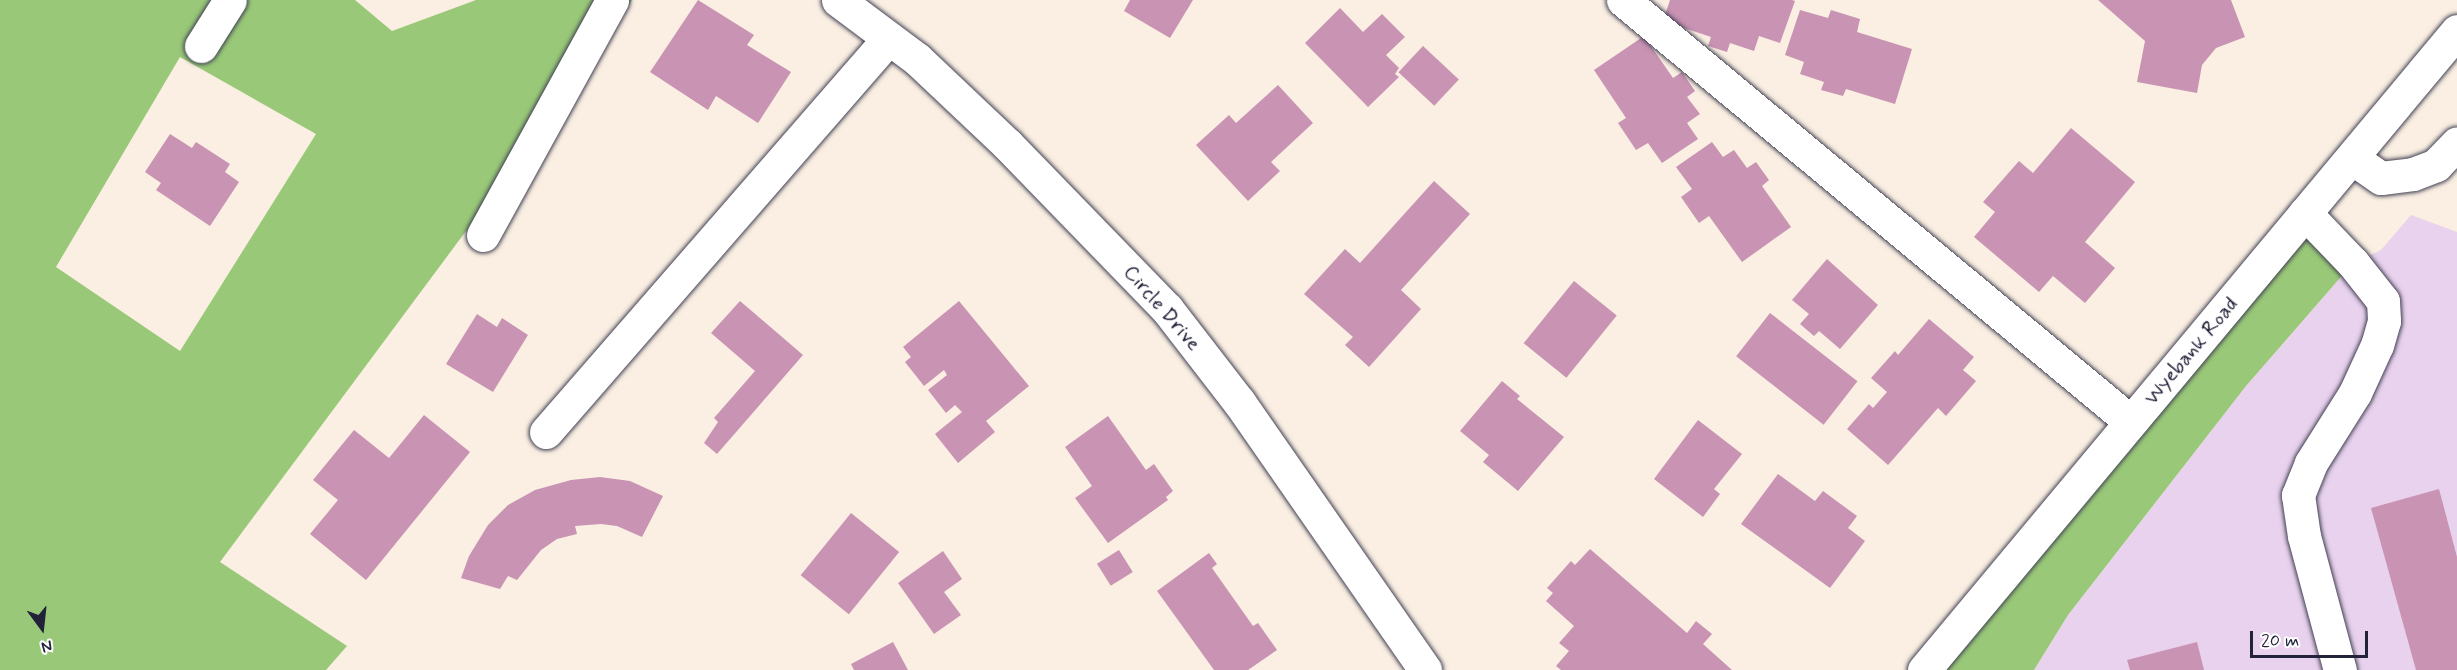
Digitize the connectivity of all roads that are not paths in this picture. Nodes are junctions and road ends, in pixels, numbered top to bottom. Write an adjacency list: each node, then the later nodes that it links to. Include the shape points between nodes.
1 (230, 0): 7 (street)
2 (612, 0): 11 (street)
3 (838, 0): 6 (street, Circle Drive)
4 (1623, 0): 12 (street)
5 (2457, 31): 9 (street, Wyebank Road)
6 (889, 38): 13 (street); 14 (street, Circle Drive, via 917,59 1008,145 1167,309 1239,402)
7 (201, 46)
8 (2457, 143): 9 (street, via 2436,165 2413,174 2381,178)
9 (2352, 158): 10 (street, Wyebank Road)
10 (2305, 213): 12 (street, Wyebank Road); 16 (street, via 2383,301 2384,321 2377,345 2355,393 2311,463 2298,495 2304,536)
11 (483, 235)
12 (2131, 422): 15 (street, Wyebank Road)
13 (546, 432)
14 (1425, 670)
15 (1924, 670)
16 (2340, 670)

